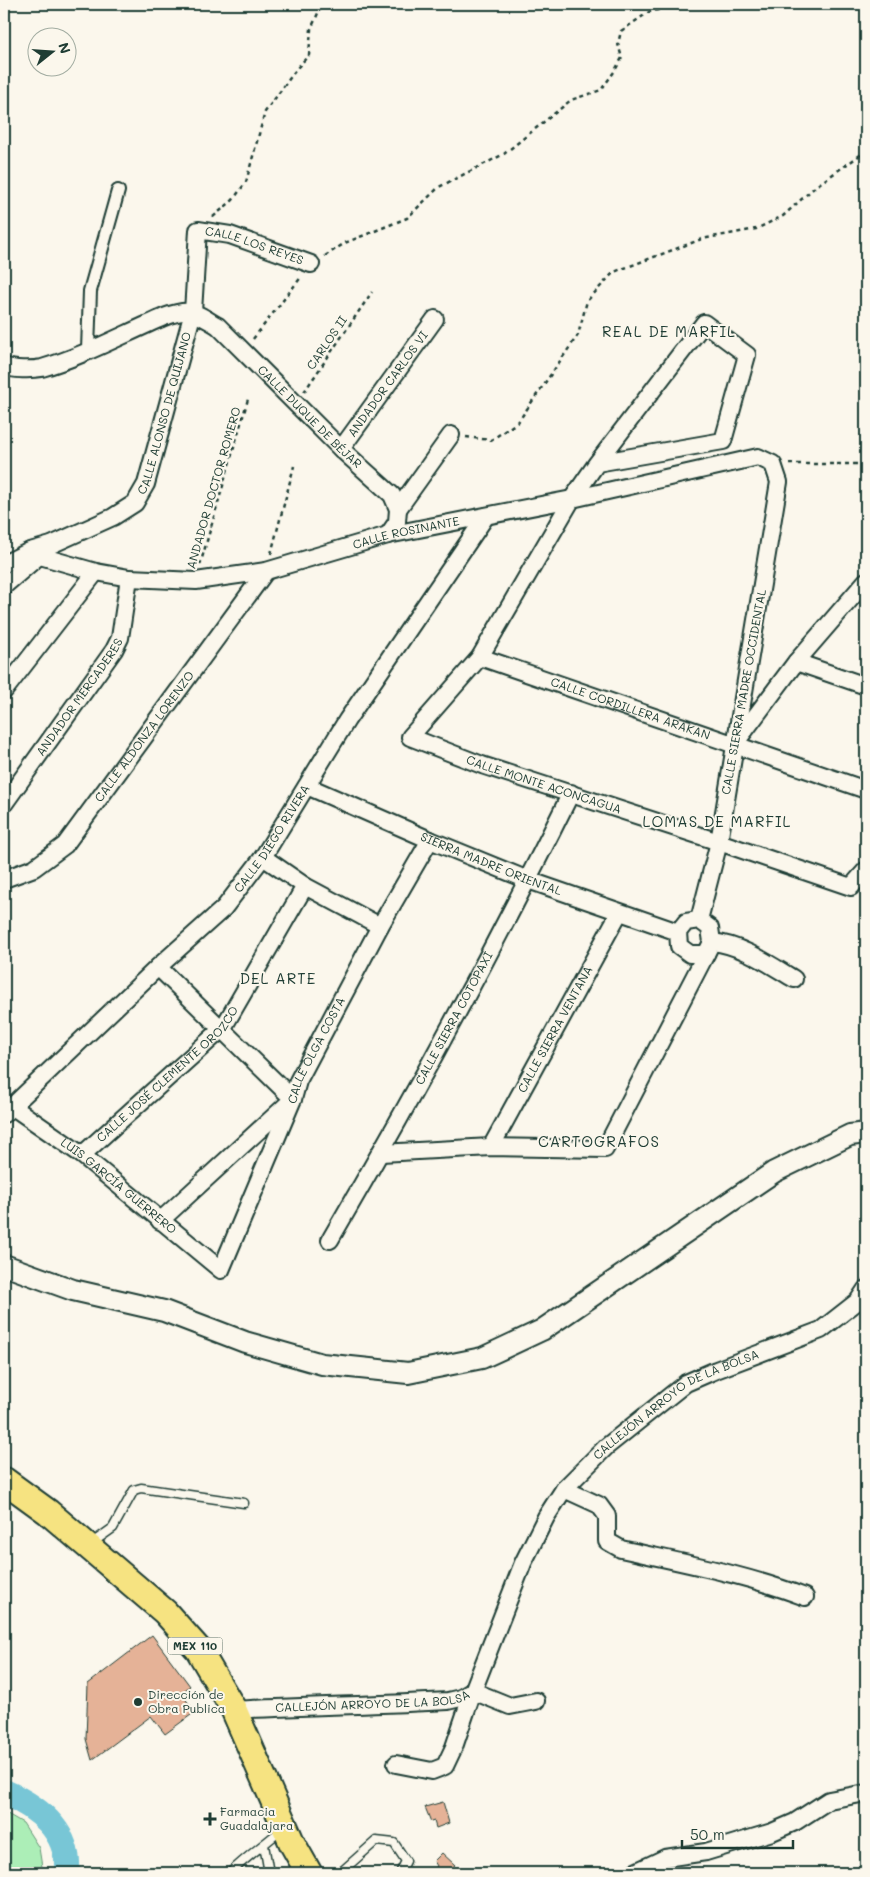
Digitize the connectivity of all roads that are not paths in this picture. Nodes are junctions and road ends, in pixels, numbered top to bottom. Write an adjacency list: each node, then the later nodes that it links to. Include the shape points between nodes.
1 (118, 191): 6 (street, via 90,291)
2 (198, 230): 3 (street, CALLE LOS REYES, via 230,235); 4 (street, CALLE ALONSO DE QUIJANO)
3 (311, 264)
4 (193, 312): 6 (street, via 180,311); 9 (street, CALLE DUQUE DE BÉJAR, via 218,326); 16 (street, CALLE ALONSO DE QUIJANO, via 146,484 135,503)
5 (435, 319): 9 (street, ANDADOR CARLOS VI)
6 (88, 350): 7 (street, via 40,368 11,369)
7 (4, 366)
8 (451, 435): 13 (street)
9 (341, 449): 13 (street, CALLE DUQUE DE BÉJAR, via 392,495)
10 (597, 463): 10 (street, via 704,323 747,355 723,440); 12 (street)
11 (773, 464): 12 (street, CALLE ROSINANTE, via 758,457); 27 (street, CALLE SIERRA MADRE OCCIDENTAL, via 779,482)
12 (572, 499): 14 (street, CALLE ROSINANTE); 23 (street)
13 (398, 509): 15 (street, via 397,522)
14 (486, 516): 15 (street, CALLE ROSINANTE); 28 (street, CALLE DIEGO RIVERA, via 346,720)
15 (388, 535): 18 (street, CALLE ROSINANTE)
16 (41, 551): 17 (street, CALLE ALONSO DE QUIJANO); 19 (street, CALLE ROSINANTE); 22 (street, CALLE ALONSO DE QUIJANO)
17 (4, 564)
18 (266, 571): 20 (street, CALLE ROSINANTE, via 196,581); 36 (street, CALLE ALDONZA LORENZO, via 64,845 34,868)
19 (96, 572): 20 (street, CALLE ROSINANTE); 26 (street)
20 (129, 578): 31 (street, ANDADOR MERCADERES, via 120,638 114,650)
21 (865, 584): 24 (street)
22 (4, 586)
23 (480, 657): 27 (street, CALLE CORDILLERA ARAKAN); 30 (street, CALLE MONTE ACONCAGUA, via 410,737 482,765)
24 (796, 662): 25 (street); 27 (street)
25 (866, 686)
26 (4, 691)
27 (735, 744): 29 (street, CALLE CORDILLERA ARAKAN); 33 (street, CALLE SIERRA MADRE OCCIDENTAL)
28 (307, 786): 32 (street, SIERRA MADRE ORIENTAL); 34 (street, CALLE DIEGO RIVERA)
29 (866, 790)
30 (571, 793): 33 (street, CALLE MONTE ACONCAGUA); 37 (street, CALLE SIERRA COTOPAXI)
31 (4, 804)
32 (430, 840): 37 (street, SIERRA MADRE ORIENTAL); 41 (street, CALLE OLGA COSTA)
33 (719, 842): 35 (street, CALLE MONTE ACONCAGUA, via 851,887); 40 (street, CALLE SIERRA MADRE OCCIDENTAL)
34 (264, 857): 38 (street); 44 (street, CALLE DIEGO RIVERA, via 224,908)
35 (866, 870)
36 (4, 879)
37 (528, 880): 39 (street, SIERRA MADRE ORIENTAL); 51 (street, CALLE SIERRA COTOPAXI)
38 (305, 886): 41 (street); 46 (street, CALLE JOSÉ CLEMENTE OROZCO)
39 (619, 912): 42 (street, SIERRA MADRE ORIENTAL); 50 (street, CALLE SIERRA VENTANA)
40 (699, 920): 42 (street, via 686,922); 43 (street, via 710,928)
41 (380, 926): 47 (street, CALLE OLGA COSTA, via 298,1081)
42 (678, 932): 43 (street, via 679,946 690,954)
43 (709, 948): 45 (street, via 727,943); 50 (street, via 605,1149)
44 (158, 967): 46 (street); 48 (street, CALLE DIEGO RIVERA)
45 (794, 980)
46 (223, 1028): 47 (street); 52 (street, CALLE JOSÉ CLEMENTE OROZCO)
47 (293, 1098): 53 (street); 56 (street, CALLE OLGA COSTA)
48 (8, 1110): 52 (street, LUIS GARCÍA GUERRERO)
49 (866, 1133): 55 (street, via 850,1135 774,1172 542,1330 482,1358 408,1373 322,1364 245,1342 164,1311 73,1290)
50 (491, 1146): 51 (street)
51 (381, 1153): 54 (street, CALLE SIERRA COTOPAXI)
52 (82, 1155): 53 (street, LUIS GARCÍA GUERRERO)
53 (160, 1221): 56 (street, LUIS GARCÍA GUERRERO)
54 (330, 1240)
55 (4, 1265)
56 (221, 1270)
57 (866, 1290): 59 (street, CALLEJÓN ARROYO DE LA BOLSA, via 858,1301 821,1330 686,1383 606,1448)
58 (4, 1480): 61 (main road, MEX 110)
59 (564, 1488): 62 (street, via 599,1505 607,1516 607,1541 621,1549 716,1570); 63 (street, CALLEJÓN ARROYO DE LA BOLSA, via 523,1563)
60 (244, 1503): 61 (lane, via 141,1488 134,1490 113,1528)
61 (88, 1546): 65 (main road, MEX 110, via 165,1612 198,1649)
62 (805, 1597)
63 (473, 1691): 64 (street, CALLEJÓN ARROYO DE LA BOLSA, via 510,1706); 65 (street, CALLEJÓN ARROYO DE LA BOLSA, via 448,1701); 66 (street, CALLEJÓN ARROYO DE LA BOLSA, via 445,1766 432,1772)
64 (536, 1701)
65 (234, 1710): 68 (main road, MEX 110)
66 (396, 1764)
67 (866, 1793): 75 (street, via 829,1800 795,1822 772,1832 706,1852 665,1858)
68 (288, 1835): 69 (lane); 72 (main road)
69 (264, 1845): 70 (lane, via 244,1858); 71 (lane)
70 (230, 1873)
71 (269, 1873)
72 (304, 1873)
73 (340, 1873): 74 (lane, via 376,1842 394,1843 406,1860)
74 (400, 1873)
75 (633, 1873)

